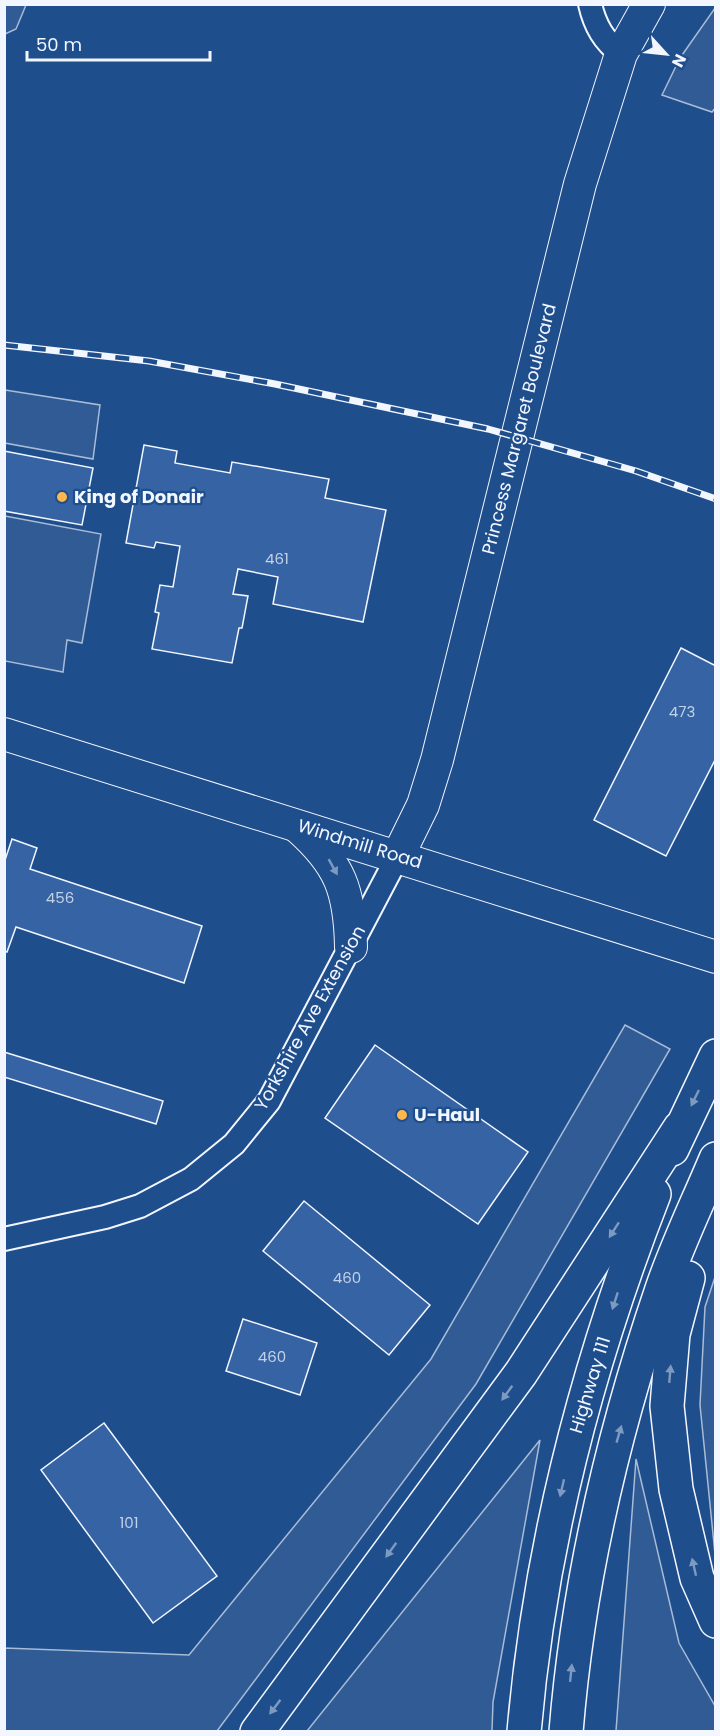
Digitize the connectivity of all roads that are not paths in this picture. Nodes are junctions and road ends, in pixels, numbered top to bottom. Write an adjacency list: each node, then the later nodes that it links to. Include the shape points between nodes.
1 (591, 4): 3 (street, via 601,34)
2 (649, 5): 3 (main road, Princess Margaret Boulevard)
3 (621, 54): 6 (main road, Princess Margaret Boulevard, via 580,184 437,760 423,805)
4 (4, 734): 5 (main road, Windmill Road)
5 (295, 824): 6 (main road, Windmill Road); 7 (main road, one-way to 7, via 319,846 340,881 351,923)
6 (398, 856): 7 (street, Yorkshire Ave Extension); 8 (main road, Windmill Road)
7 (351, 947): 13 (street, Yorkshire Ave Extension, via 269,1101 234,1144 204,1170 140,1206)
8 (716, 957)
9 (712, 1062): 10 (highway, Highway 111, one-way to 10)
10 (680, 1128): 15 (highway, one-way to 15, via 521,1373); 16 (highway, Highway 111, one-way to 16, via 627,1262 581,1408 537,1615)
11 (716, 1159): 17 (highway, one-way to 11, via 571,1671 612,1458 663,1288)
12 (716, 1165): 14 (highway, one-way to 12, via 696,1578 676,1489 667,1406 674,1334)
13 (4, 1239)
14 (716, 1621)
15 (257, 1731)
16 (524, 1731)
17 (566, 1731)

